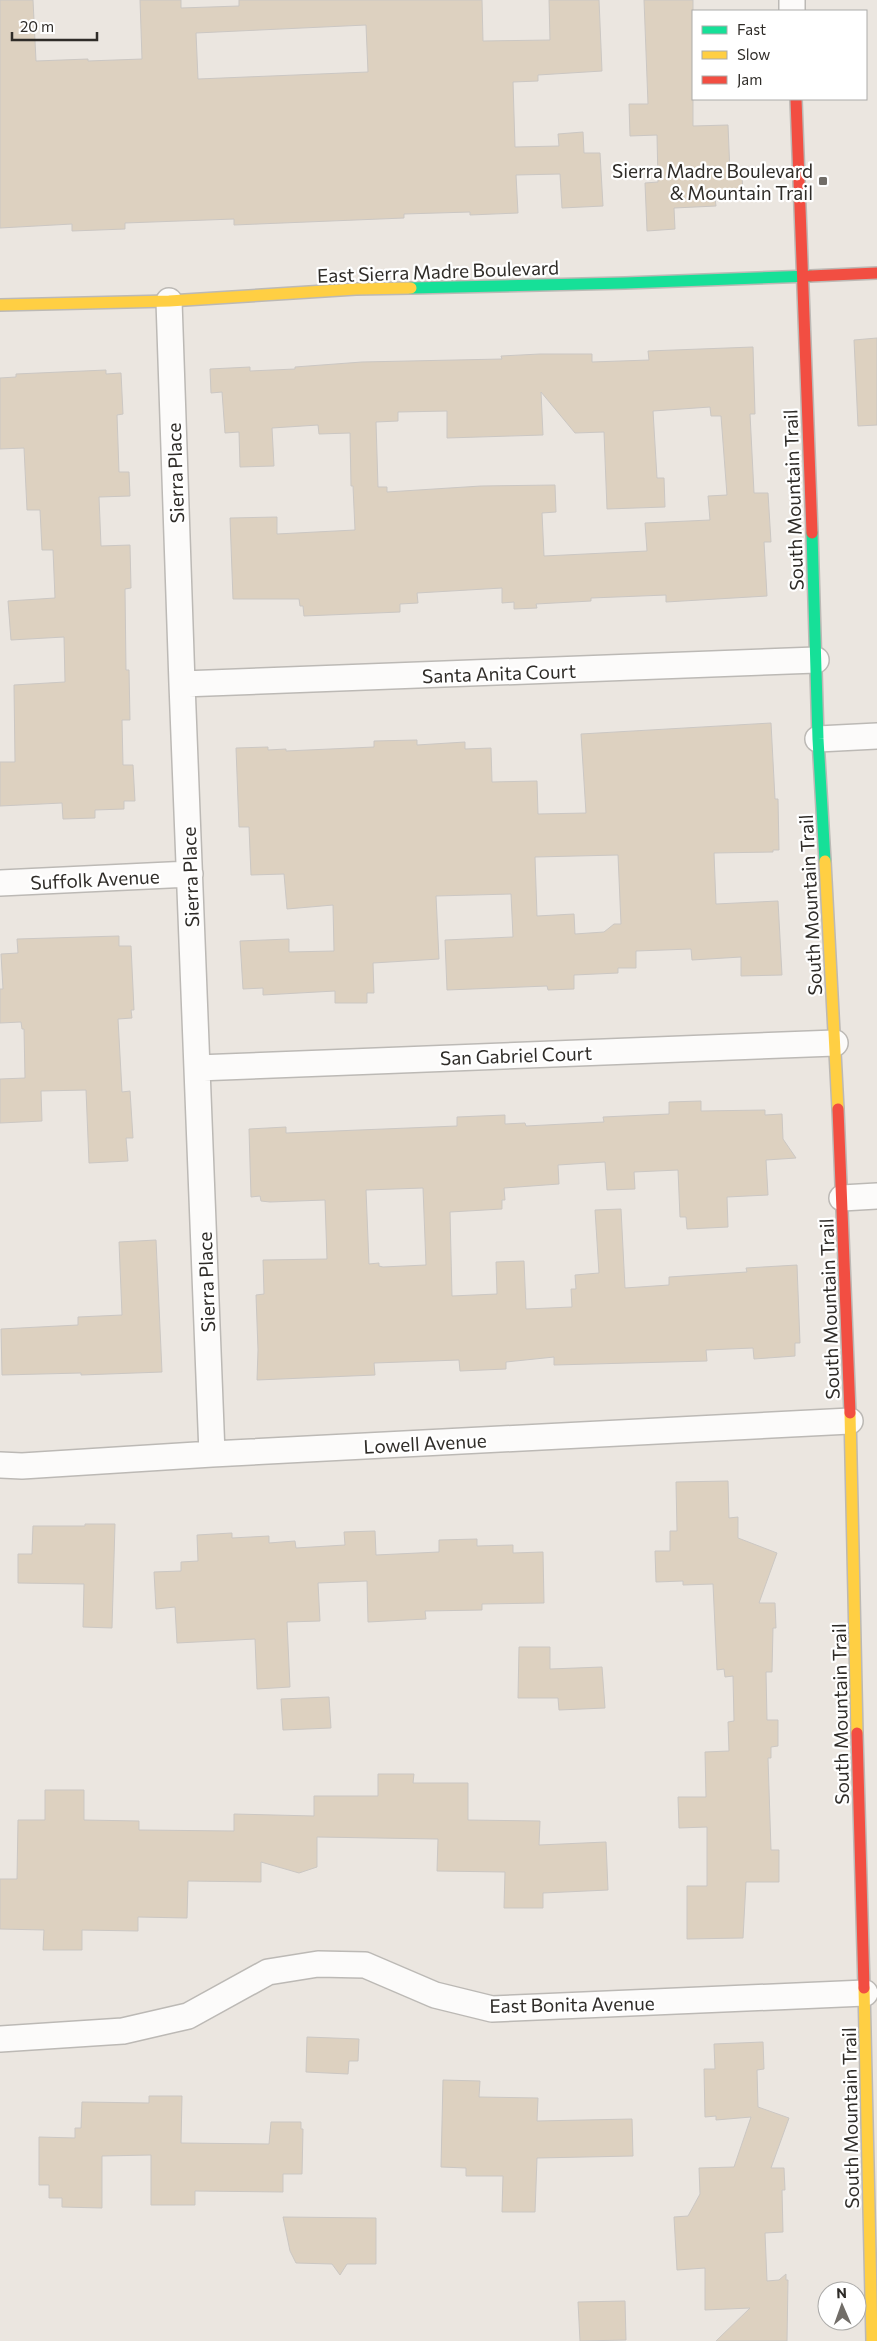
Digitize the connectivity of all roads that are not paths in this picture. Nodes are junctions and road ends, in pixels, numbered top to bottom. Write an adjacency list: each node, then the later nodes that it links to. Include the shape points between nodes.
1 (796, 100): 3 (street, South Mountain Trail)
2 (877, 273): 3 (street, East Sierra Madre Boulevard)
3 (804, 276): 4 (street, East Sierra Madre Boulevard, via 356,289); 6 (street, South Mountain Trail)
4 (169, 301): 5 (street, East Sierra Madre Boulevard); 7 (street, Sierra Place)
5 (0, 305)
6 (816, 660): 7 (street, Santa Anita Court); 9 (street, South Mountain Trail)
7 (182, 684): 10 (street, Sierra Place)
8 (877, 736): 9 (street)
9 (818, 739): 12 (street, South Mountain Trail)
10 (190, 874): 11 (street, Suffolk Avenue); 13 (street, Sierra Place)
11 (0, 883)
12 (835, 1042): 13 (street, San Gabriel Court); 15 (street, South Mountain Trail)
13 (197, 1068): 17 (street, Sierra Place)
14 (877, 1196): 15 (street)
15 (842, 1198): 16 (street, South Mountain Trail)
16 (850, 1421): 17 (street, Lowell Avenue); 19 (street, South Mountain Trail)
17 (212, 1454): 18 (street, Lowell Avenue)
18 (0, 1465)
19 (865, 1993): 20 (street, East Bonita Avenue, via 492,2010 436,1995 365,1966 318,1964 268,1972 188,2016 151,2025 122,2031); 21 (street, South Mountain Trail)
20 (0, 2039)
21 (872, 2341)

